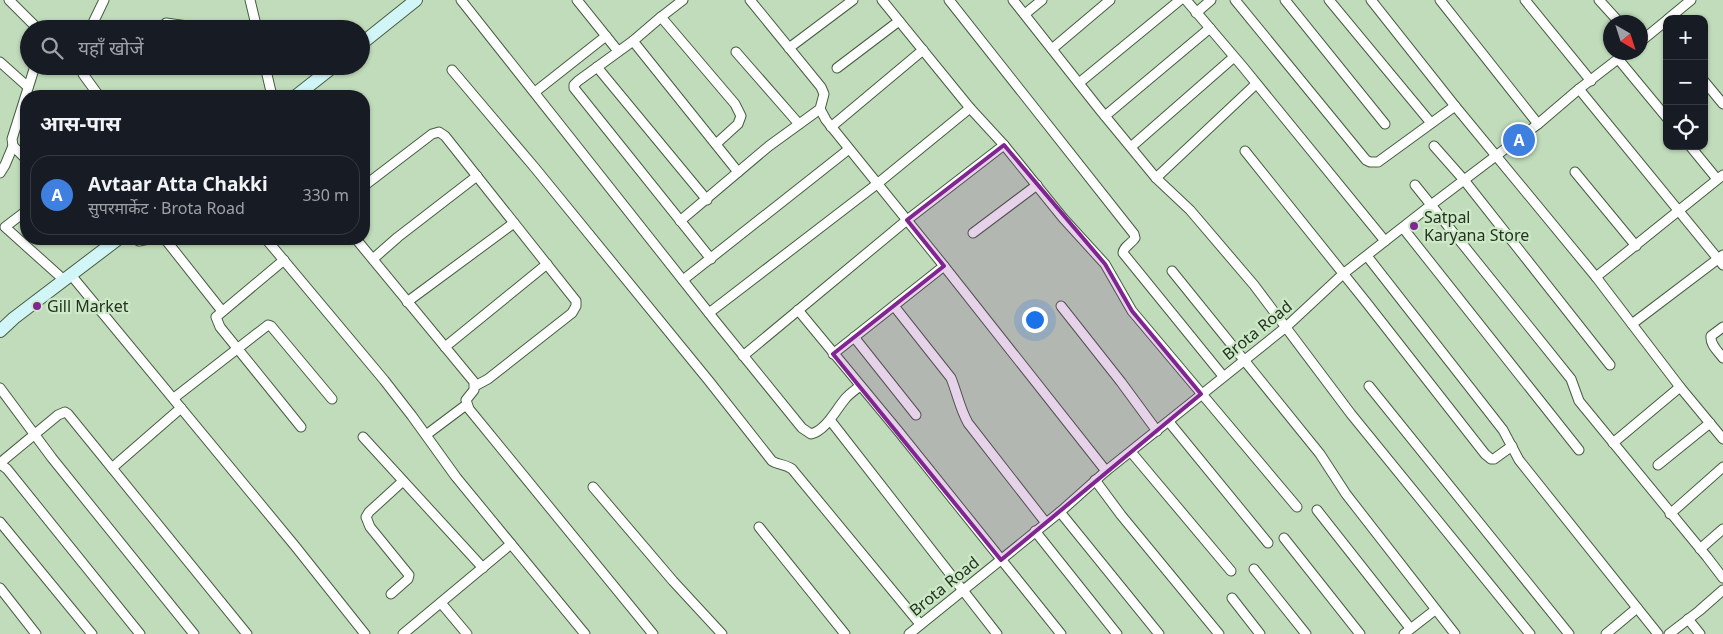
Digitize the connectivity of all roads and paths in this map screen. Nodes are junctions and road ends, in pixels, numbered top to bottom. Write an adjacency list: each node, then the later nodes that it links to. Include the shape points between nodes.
1 (9, 0): 31 (street)
2 (104, 0): 32 (street)
3 (250, 0): 33 (street)
4 (461, 0): 66 (street)
5 (577, 0): 39 (street)
6 (684, 0): 30 (street)
7 (750, 0): 41 (street)
8 (853, 0): 41 (street)
9 (882, 0): 34 (street)
10 (949, 0): 150 (street, via 1134,234 1135,238 1123,253)
11 (1013, 0): 27 (street)
12 (1042, 0): 27 (street)
13 (1110, 0): 42 (street)
14 (1180, 0): 57 (street)
15 (1186, 0): 26 (street)
16 (1211, 0): 26 (street)
17 (1235, 0): 74 (street, via 1366,160 1378,162)
18 (1285, 0): 76 (street)
19 (1329, 0): 74 (street)
20 (1371, 0): 68 (street)
21 (1440, 0): 77 (street)
22 (1525, 0): 56 (street)
23 (1600, 0): 28 (street)
24 (1691, 0): 29 (street)
25 (409, 2): 38 (street)
26 (1196, 12): 36 (street)
27 (1025, 14): 42 (street)
28 (1613, 15)
29 (1672, 15)
30 (661, 17): 40 (street); 79 (street, via 735,104 741,116 738,124)
31 (29, 20)
32 (94, 20)
33 (255, 20)
34 (899, 21): 43 (street); 50 (street)
35 (1663, 23): 37 (street)
36 (1210, 28): 46 (street); 73 (street)
37 (1648, 35)
38 (370, 36)
39 (606, 36): 44 (street); 66 (street)
40 (632, 41): 44 (street); 79 (street)
41 (789, 48): 70 (street, via 821,87 824,94)
42 (1052, 49): 57 (street)
43 (923, 50): 69 (street); 78 (street)
44 (618, 51): 49 (street)
45 (736, 52): 75 (street)
46 (1234, 57): 58 (street); 83 (street)
47 (1619, 60): 56 (street, Brota Road); 72 (street)
48 (0, 62): 60 (street)
49 (597, 67): 100 (street); 105 (street, via 578,80 574,88)
50 (837, 68)
51 (452, 70): 210 (street, via 772,461 792,469)
52 (32, 75): 60 (street)
53 (84, 75): 63 (street)
54 (267, 75): 64 (street)
55 (323, 75): 65 (street)
56 (1591, 81): 61 (street, Brota Road)
57 (1078, 83): 73 (street)
58 (1256, 84): 94 (street); 110 (street)
59 (1708, 85): 67 (street)
60 (28, 87): 62 (street)
61 (1579, 89): 77 (street, Brota Road); 102 (street)
62 (27, 90)
63 (95, 90)
64 (271, 90)
65 (304, 90)
66 (534, 92): 129 (street)
67 (1723, 104)
68 (1455, 106): 74 (street); 88 (street)
69 (970, 108): 80 (street); 97 (street)
70 (820, 109): 75 (street); 78 (street)
71 (20, 113): 81 (street)
72 (1663, 113)
73 (1105, 116): 83 (street)
74 (1431, 123)
75 (799, 124): 89 (street)
76 (1385, 124)
77 (1538, 124): 88 (street, Brota Road)
78 (831, 126): 84 (street)
79 (716, 144): 89 (street)
80 (1004, 145): 98 (street); 104 (street)
81 (13, 146): 87 (street); 91 (street)
82 (1434, 146): 95 (street)
83 (1130, 147): 94 (street)
84 (849, 149): 97 (street); 119 (street)
85 (1694, 150): 93 (street)
86 (1245, 151): 126 (street)
87 (20, 153)
88 (1496, 155): 95 (street, Brota Road); 127 (street)
89 (738, 172): 100 (street)
90 (1575, 172): 117 (street)
91 (0, 173)
92 (477, 176): 96 (street, via 439,132); 106 (street); 120 (street)
93 (1720, 177): 102 (street)
94 (1156, 178): 139 (street, via 1190,210)
95 (1464, 180): 101 (street, Brota Road); 149 (street)
96 (370, 181)
97 (877, 184): 104 (street); 135 (street)
98 (1037, 185): 109 (street); 156 (street, via 1105,264 1132,311)
99 (1415, 185): 101 (street)
100 (707, 200): 105 (street)
101 (1431, 205): 108 (street, Brota Road); 171 (street, via 1571,379 1579,401)
102 (1679, 212): 117 (street); 122 (street)
103 (20, 215): 107 (street)
104 (907, 220): 124 (street); 133 (street)
105 (680, 221): 119 (street)
106 (514, 223): 123 (street); 130 (street)
107 (2, 228): 111 (street)
108 (1403, 228): 110 (street, Brota Road); 173 (street)
109 (973, 233)
110 (1385, 241): 118 (street, Brota Road)
111 (20, 242)
112 (24, 245): 128 (street)
113 (110, 245): 128 (street)
114 (170, 245): 134 (street)
115 (271, 245): 121 (street)
116 (361, 245): 120 (street)
117 (1636, 246): 127 (street)
118 (1367, 256): 126 (street, Brota Road); 172 (street, via 1503,430)
119 (711, 258): 129 (street)
120 (373, 259): 130 (street)
121 (284, 260): 134 (street); 168 (street)
122 (1721, 260): 138 (street)
123 (546, 264): 143 (street); 151 (street, via 576,300 572,313)
124 (944, 266): 131 (street); 179 (street)
125 (1172, 270): 148 (street)
126 (1344, 274): 139 (street, Brota Road); 172 (street, via 1485,454 1494,459)
127 (1596, 277): 138 (street)
128 (68, 278): 136 (street); 157 (street)
129 (683, 280): 135 (street)
130 (408, 302): 143 (street)
131 (894, 306): 142 (street); 188 (street, via 950,378 968,423)
132 (1061, 306): 166 (street)
133 (798, 310): 145 (street); 146 (street)
134 (222, 311): 144 (street, via 216,317 217,322)
135 (709, 312): 146 (street)
136 (14, 318): 137 (street); 141 (street)
137 (0, 320)
138 (1632, 324): 154 (street)
139 (1286, 327): 148 (street, Brota Road); 234 (street, via 1351,414)
140 (1723, 327): 147 (street, via 1711,336 1712,345)
141 (0, 331)
142 (854, 337): 145 (street); 161 (street)
143 (446, 347): 151 (street)
144 (237, 348): 157 (street); 158 (street, via 271,326); 165 (street)
145 (834, 354): 152 (street)
146 (743, 356): 162 (street, via 806,432 815,433)
147 (1723, 358)
148 (1245, 360): 150 (street, Brota Road); 208 (street, via 1320,454 1346,494)
149 (1610, 365)
150 (1223, 376): 156 (street, Brota Road)
151 (475, 386): 159 (street)
152 (860, 386): 162 (street, via 845,399); 196 (street)
153 (1369, 386): 235 (street)
154 (1680, 387): 164 (street); 171 (street)
155 (0, 388): 167 (street)
156 (1201, 394): 163 (street, Brota Road); 183 (street)
157 (174, 398): 160 (street)
158 (332, 399)
159 (466, 404): 168 (street); 221 (street)
160 (181, 408): 178 (street); 217 (street)
161 (916, 415)
162 (830, 420): 203 (street)
163 (1169, 422): 166 (street, Brota Road); 193 (street)
164 (1710, 423): 170 (street); 176 (street)
165 (301, 427)
166 (1157, 430): 174 (street, Brota Road)
167 (35, 434): 175 (street); 178 (street, via 65,412); 215 (street)
168 (426, 435): 194 (street)
169 (363, 437): 180 (street)
170 (1723, 439)
171 (1612, 443): 186 (street)
172 (1512, 446): 207 (street, via 1519,460)
173 (1579, 450)
174 (1131, 452): 179 (street, Brota Road); 199 (street)
175 (0, 464): 214 (street)
176 (1658, 465)
177 (1723, 467): 186 (street)
178 (112, 468): 216 (street)
179 (1106, 471): 181 (street, Brota Road)
180 (403, 480): 197 (street); 204 (street, via 366,517 370,527 409,575)
181 (1095, 480): 185 (street, Brota Road); 229 (street)
182 (593, 486): 222 (street)
183 (1297, 507)
184 (1317, 510): 211 (street)
185 (1060, 512): 188 (street, Brota Road); 228 (street)
186 (1670, 514): 195 (street)
187 (0, 522): 213 (street)
188 (1046, 522): 191 (street, Brota Road)
189 (759, 527): 223 (street)
190 (1723, 528): 195 (street)
191 (1035, 531): 196 (street, Brota Road); 227 (street)
192 (1284, 538): 232 (street)
193 (1268, 543)
194 (512, 544): 197 (street); 220 (street)
195 (1700, 549): 200 (street)
196 (1001, 560): 203 (street, Brota Road); 226 (street)
197 (483, 568): 206 (street)
198 (1254, 569): 231 (street)
199 (1232, 571)
200 (1723, 578)
201 (0, 588): 212 (street)
202 (1723, 590): 209 (street)
203 (962, 591): 210 (street, Brota Road); 225 (street)
204 (391, 594)
205 (1232, 598): 230 (street)
206 (441, 603): 218 (street); 219 (street)
207 (1637, 608): 236 (street); 237 (street)
208 (1435, 610): 211 (street); 233 (street)
209 (1688, 619): 238 (street); 239 (street)
210 (920, 624): 224 (street, Brota Road)
211 (1407, 631)
212 (36, 634)
213 (92, 634)
214 (140, 634)
215 (194, 634)
216 (247, 634)
217 (365, 634)
218 (403, 634)
219 (467, 634)
220 (584, 634)
221 (653, 634)
222 (722, 634)
223 (845, 634)
224 (909, 634)
225 (997, 634)
226 (1061, 634)
227 (1117, 634)
228 (1159, 634)
229 (1219, 634)
230 (1260, 634)
231 (1306, 634)
232 (1360, 634)
233 (1455, 634)
234 (1530, 634)
235 (1569, 634)
236 (1606, 634)
237 (1658, 634)
238 (1669, 634)
239 (1700, 634)

